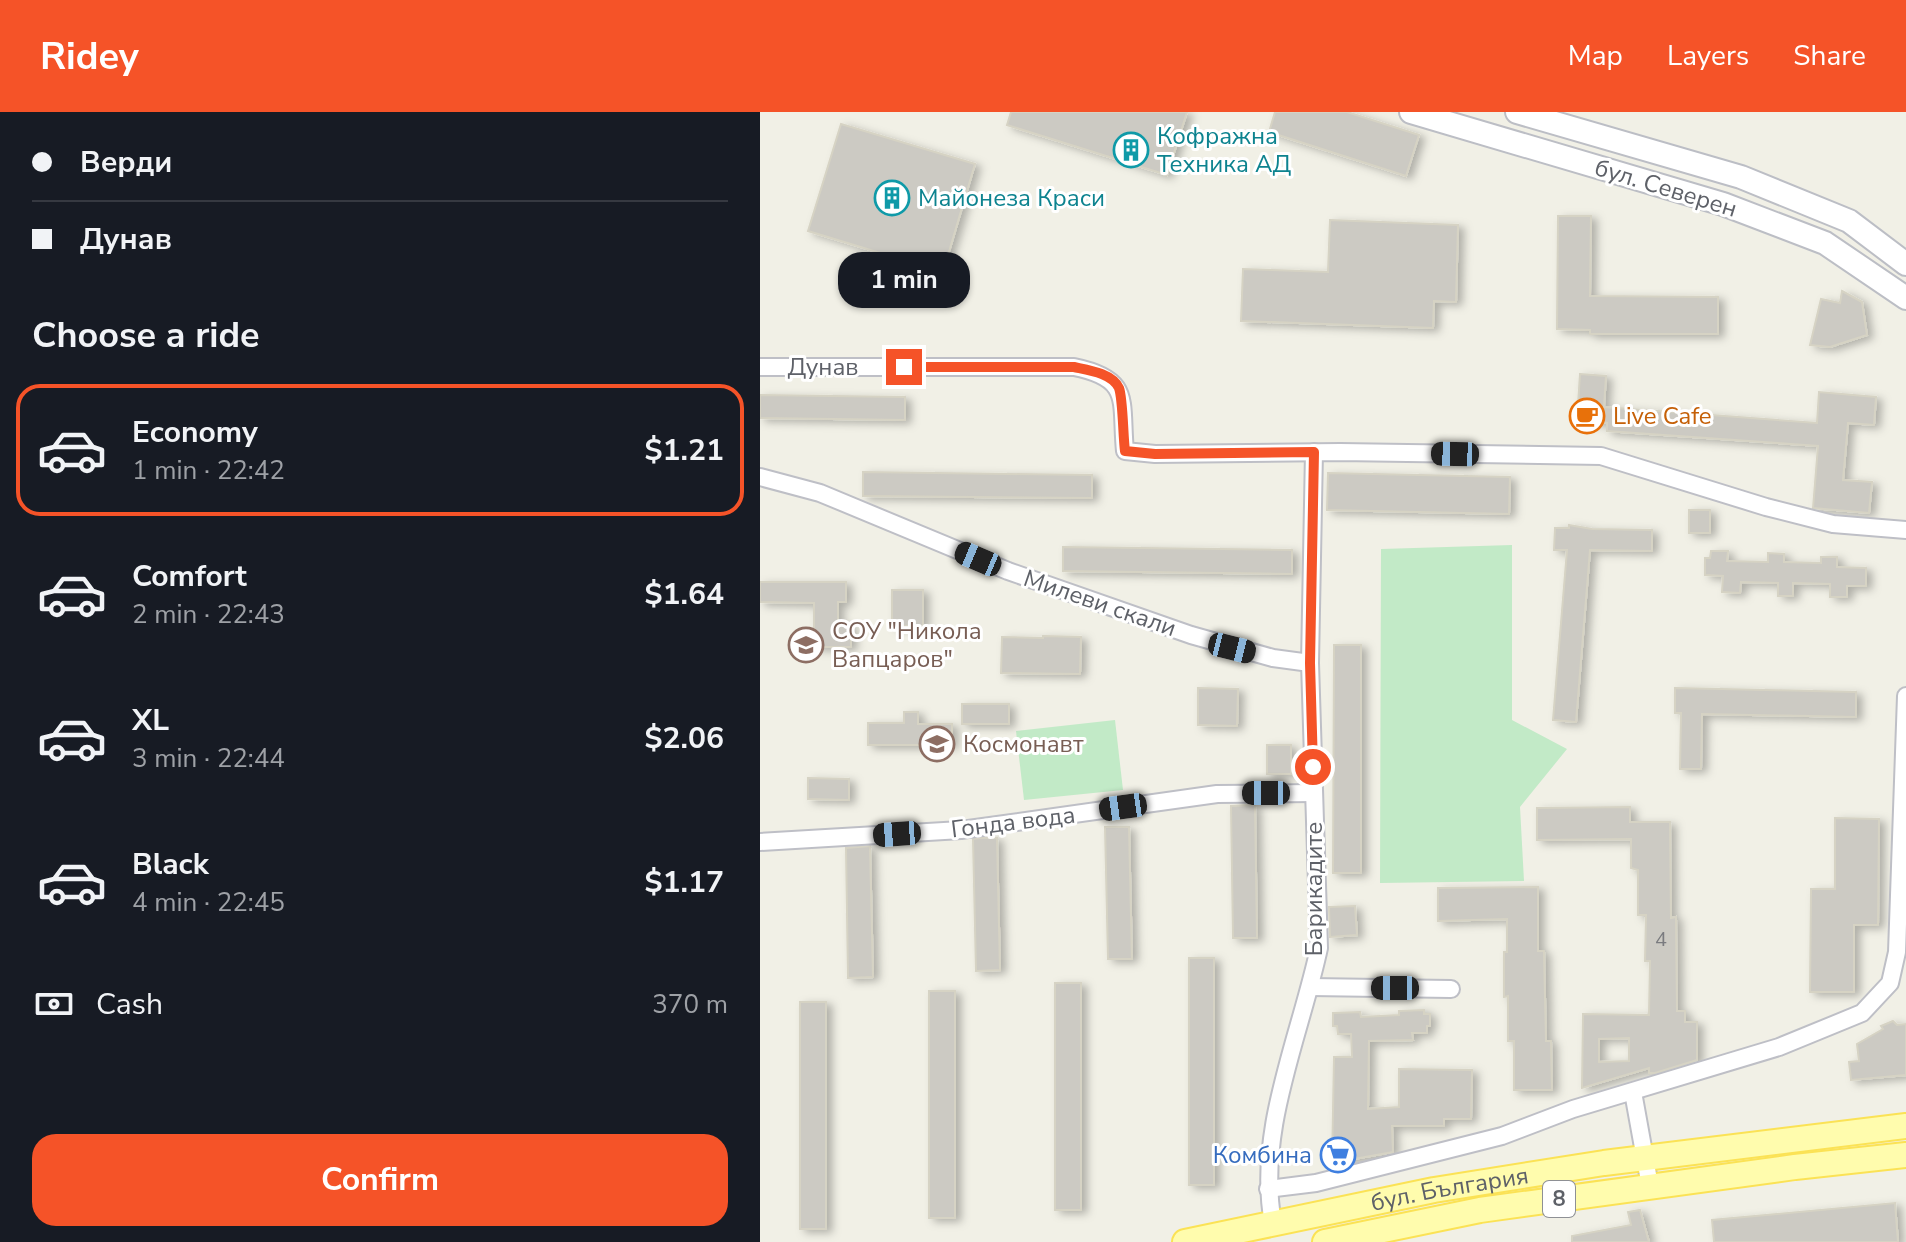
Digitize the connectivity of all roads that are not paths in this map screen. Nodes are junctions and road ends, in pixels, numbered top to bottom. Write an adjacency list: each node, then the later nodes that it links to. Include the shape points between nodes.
1 (1411, 112): 4 (main road, бул. Северен, via 1723,204 1825,243)
2 (1517, 112): 3 (main road, бул. Северен, via 1741,177 1849,221)
3 (1906, 264)
4 (1906, 298)
5 (760, 367): 6 (street, Дунав, via 1074,367 1097,371 1119,388 1125,451)
6 (1314, 452): 8 (street, via 1601,456 1780,511 1853,527); 9 (street, Барикадите)
7 (760, 477): 9 (street, Милеви скали, via 820,493 1008,571 1191,635)
8 (1906, 530)
9 (1310, 663): 11 (street, Барикадите)
10 (1906, 696): 15 (street, via 1897,952 1890,983 1862,1013 1779,1047)
11 (1314, 793): 12 (street, Гонда вода, via 1217,794 961,830); 13 (street, Барикадите, via 1319,948)
12 (760, 842)
13 (1310, 987): 14 (street); 20 (street, Барикадите, via 1287,1067)
14 (1451, 989)
15 (1633, 1092): 18 (street); 20 (street, via 1502,1136 1316,1183)
16 (1906, 1126): 18 (main road, бул. България / 8)
17 (1906, 1155): 19 (main road, 8)
18 (1644, 1158): 19 (street); 21 (main road, бул. България / 8, via 1434,1190)
19 (1650, 1186): 23 (main road, 8, via 1480,1210)
20 (1268, 1189): 21 (street, Барикадите)
21 (1273, 1223): 22 (main road, бул. България / 8)
22 (1185, 1242)
23 (1325, 1242)

